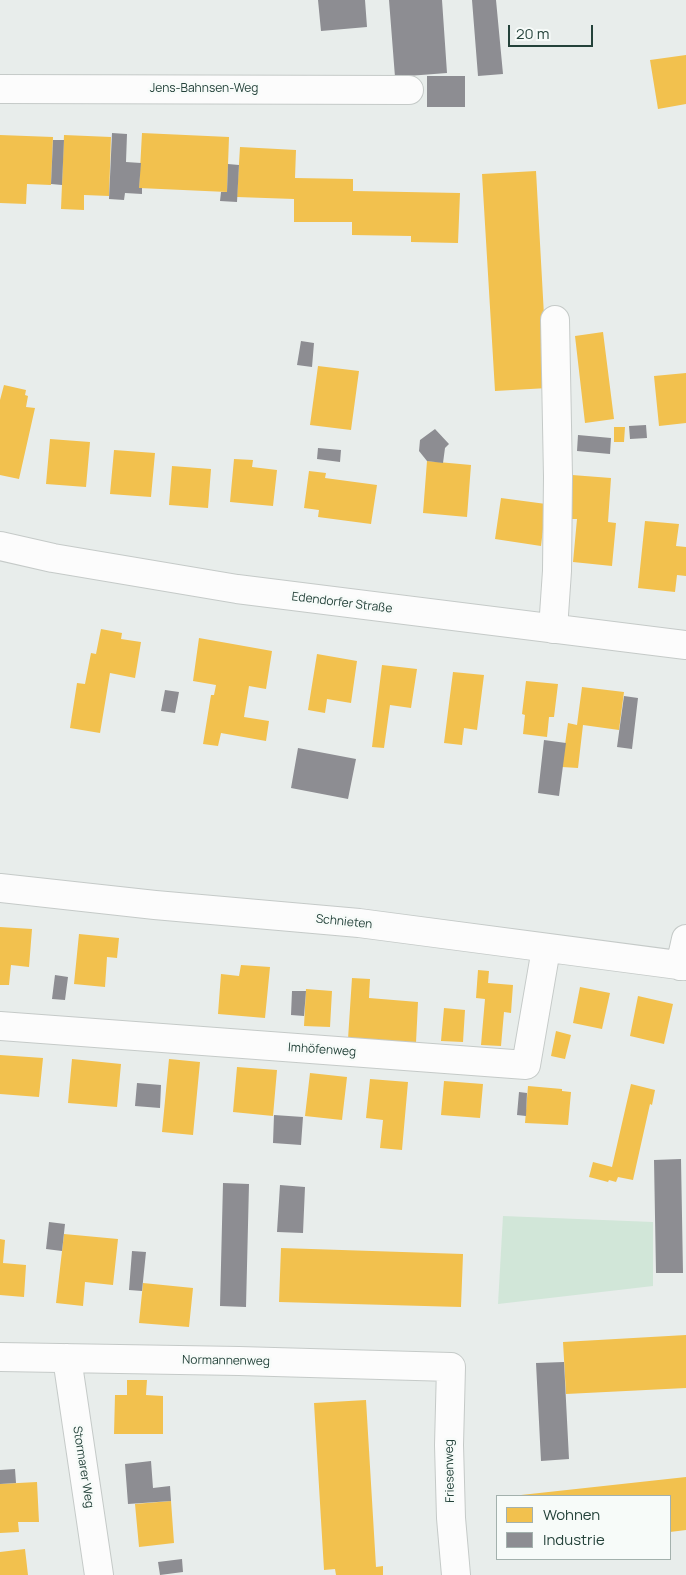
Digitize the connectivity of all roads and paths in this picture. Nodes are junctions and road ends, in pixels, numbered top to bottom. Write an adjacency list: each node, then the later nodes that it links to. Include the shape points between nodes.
1 (0, 89): 2 (street, Jens-Bahnsen-Weg)
2 (409, 90)
3 (555, 320): 5 (street, via 558,486)
4 (0, 546): 5 (street, Edendorfer Straße, via 237,589)
5 (553, 629): 6 (street, Edendorfer Straße)
6 (686, 645)
7 (0, 888): 9 (street, Schnieten, via 359,923)
8 (686, 939): 10 (street)
9 (546, 949): 10 (street, Schnieten); 11 (street, Imhöfenweg, via 526,1065)
10 (683, 966)
11 (0, 1026)
12 (0, 1357): 13 (street, Normannenweg)
13 (67, 1358): 14 (street, Normannenweg); 15 (street, Stormarer Weg)
14 (451, 1367): 16 (street, Friesenweg, via 449,1445)
15 (99, 1575)
16 (456, 1575)

